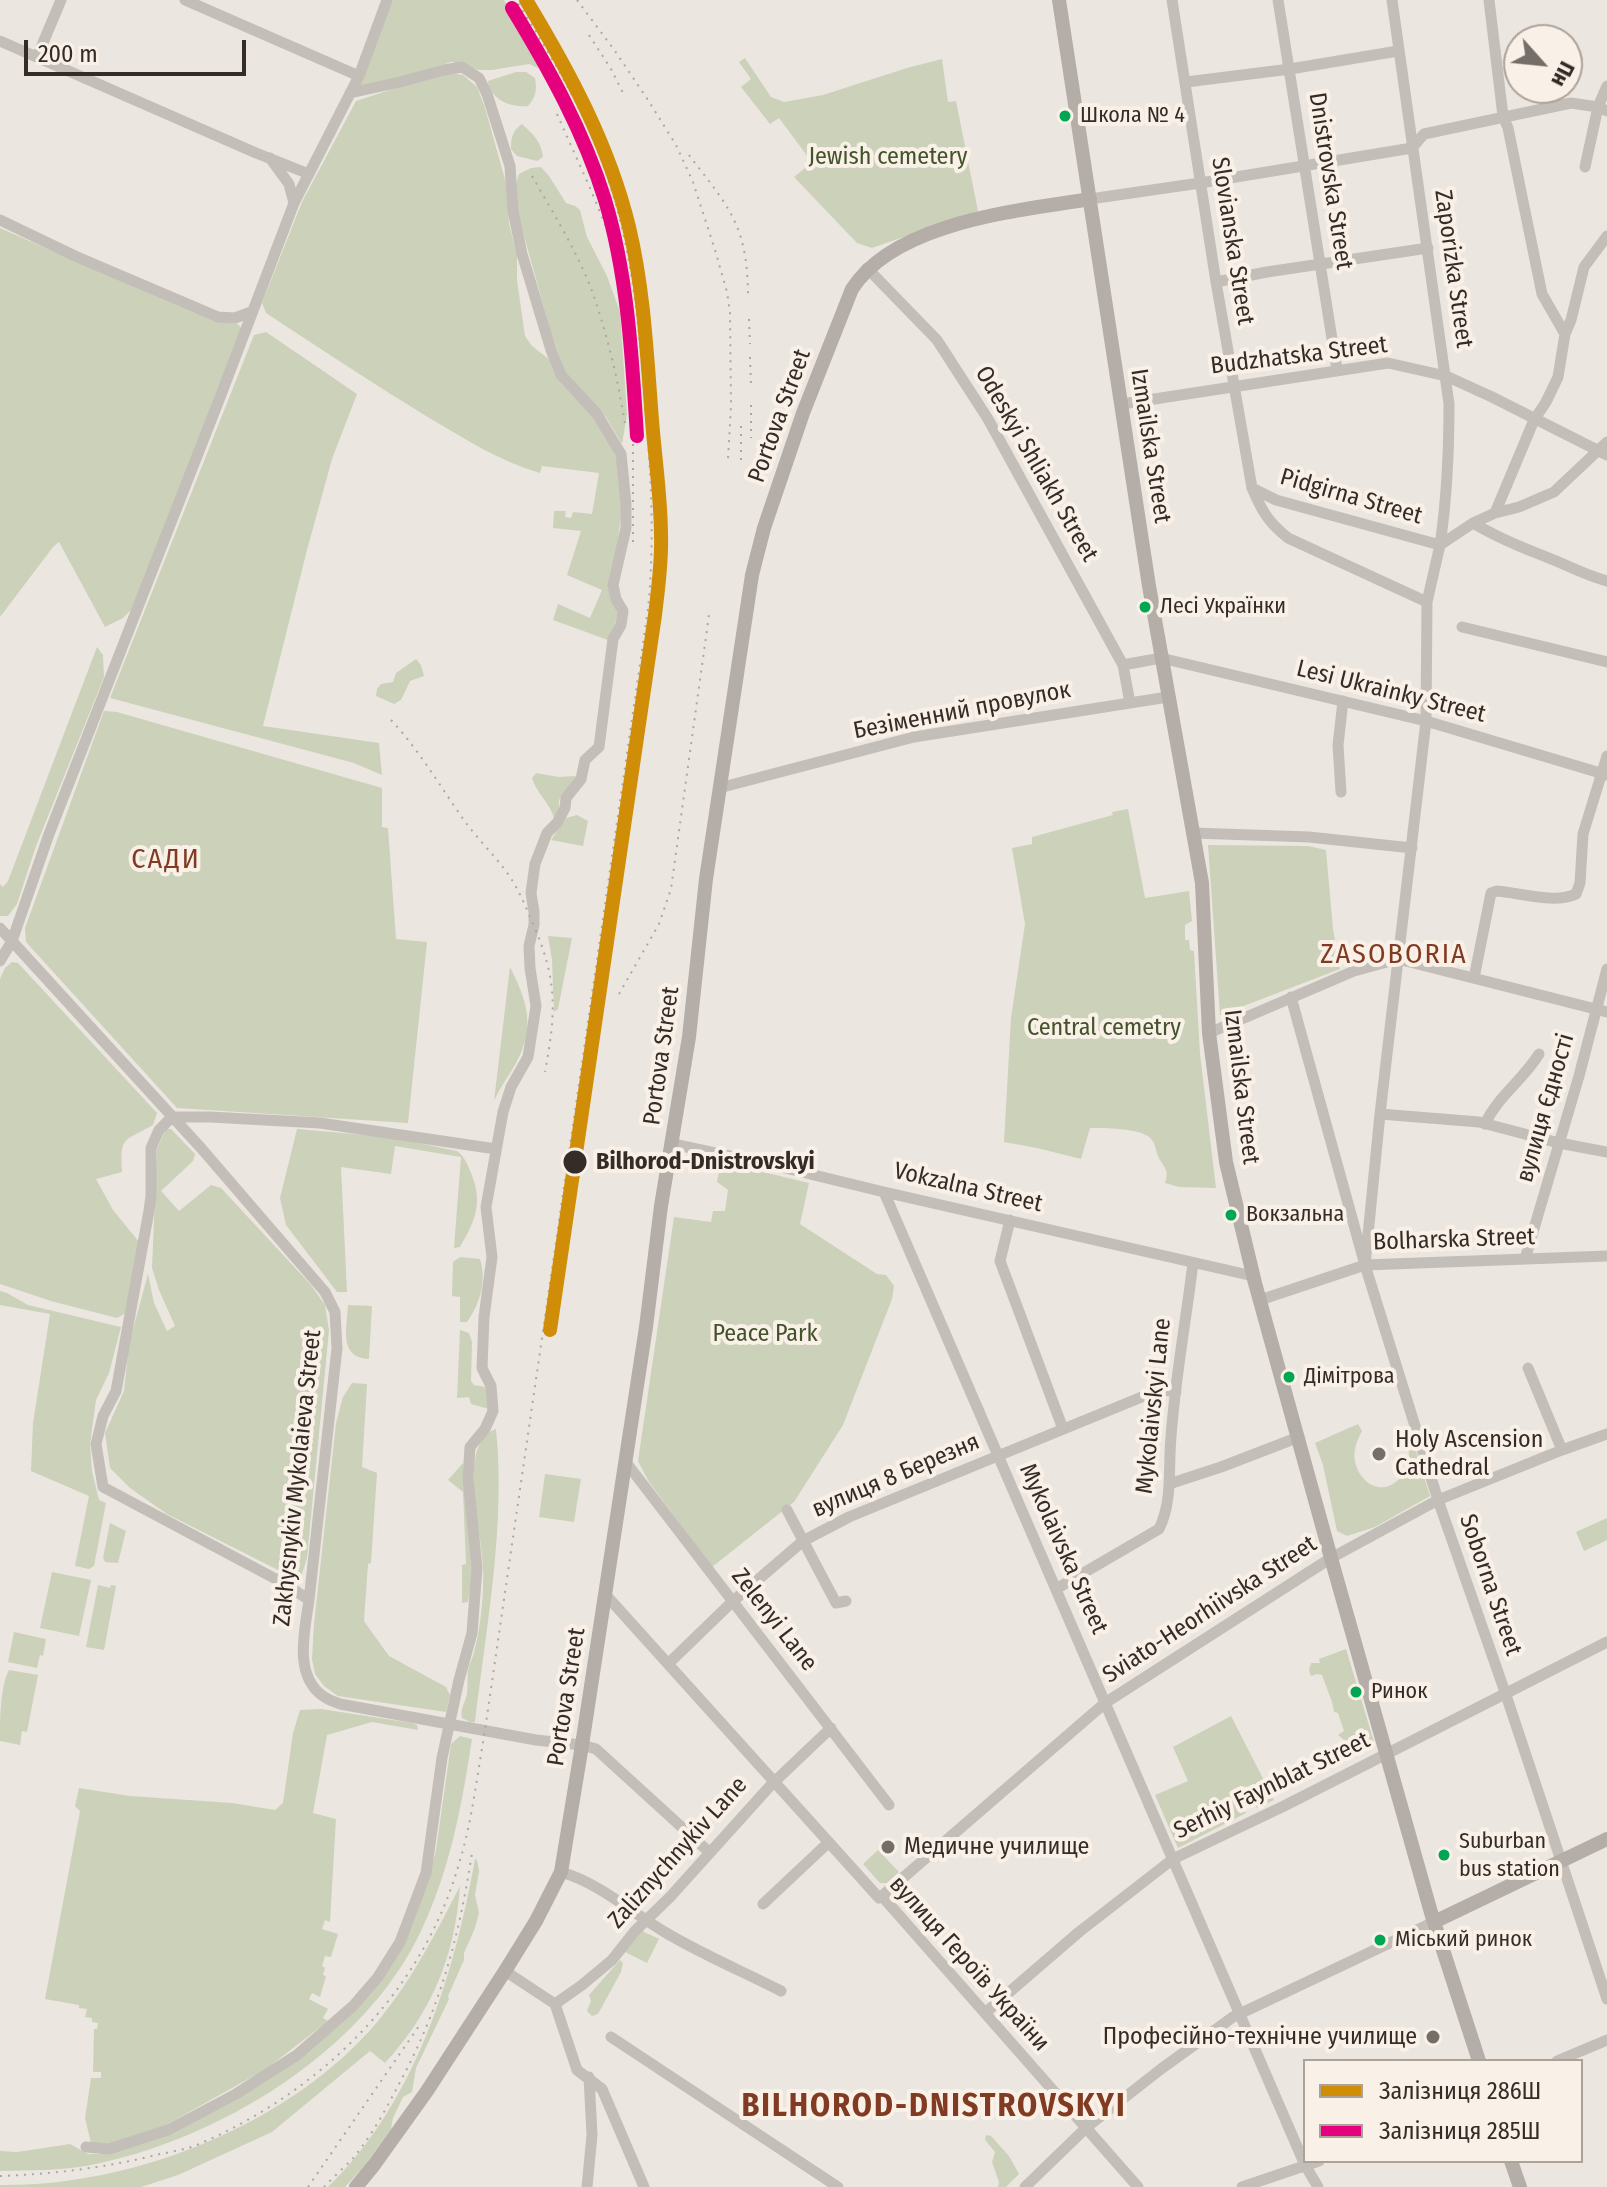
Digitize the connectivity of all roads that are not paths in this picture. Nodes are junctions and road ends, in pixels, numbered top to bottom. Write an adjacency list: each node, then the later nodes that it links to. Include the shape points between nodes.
1 (61, 0): 11 (street)
2 (185, 0): 13 (street)
3 (387, 0): 13 (street)
4 (1172, 0): 14 (street, Slovianska Street)
5 (1278, 0): 12 (street, Dnistrovska Street)
6 (1392, 0): 10 (street, Zaporizka Street)
7 (1489, 0): 18 (street)
8 (1063, 1): 25 (main road, Izmailska Street)
9 (0, 41): 11 (street)
10 (1398, 51): 12 (street); 19 (street, Zaporizka Street)
11 (37, 57): 20 (street)
12 (1290, 69): 14 (street); 21 (street, Dnistrovska Street)
13 (359, 76): 16 (street)
14 (1186, 82): 24 (street, Slovianska Street)
15 (1607, 86): 17 (street)
16 (350, 93): 23 (street); 76 (street, via 462,67 479,78 510,166 522,254 551,350 561,375 597,414 621,454 626,528 613,585 623,611 621,625 613,639 599,747 585,760 581,779 547,833 535,864 529,946 536,1006 528,1057 511,1087)
17 (1602, 109): 18 (street, via 1571,103); 22 (street)
18 (1503, 116): 19 (street, via 1424,134); 34 (street, via 1542,294)
19 (1412, 148): 21 (street); 29 (street, Zaporizka Street)
20 (269, 158): 23 (street); 26 (street, via 289,184)
21 (1304, 167): 24 (street); 30 (street, Dnistrovska Street)
22 (1585, 167)
23 (309, 174): 26 (street)
24 (1200, 183): 25 (street); 32 (street, Slovianska Street)
25 (1090, 199): 31 (main road, Portova Street, via 970,220 913,241); 38 (main road, Izmailska Street)
26 (294, 203): 33 (street)
27 (0, 220): 33 (street, via 218,317)
28 (1607, 236): 34 (street, via 1584,267)
29 (1428, 248): 30 (street); 36 (street, Zaporizka Street)
30 (1320, 265): 32 (street); 35 (street, Dnistrovska Street)
31 (867, 268): 50 (street, Odeskyi Shliakh Street, via 937,340 988,419); 57 (main road, Portova Street, via 845,303 755,558)
32 (1216, 282): 37 (street, Slovianska Street)
33 (251, 312): 62 (street, via 54,819)
34 (1565, 334): 39 (street, via 1558,377)
35 (1337, 370): 36 (street, Budzhatska Street, via 1388,363); 37 (street, Budzhatska Street)
36 (1446, 376): 39 (street, Budzhatska Street); 44 (street, Zaporizka Street, via 1449,462)
37 (1233, 386): 38 (street, Budzhatska Street); 41 (street, Slovianska Street)
38 (1122, 404): 48 (main road, Izmailska Street)
39 (1534, 420): 40 (street, Budzhatska Street); 42 (street)
40 (1604, 449): 42 (street, via 1554,492)
41 (1252, 488): 44 (street, Pidgirna Street, via 1276,500); 46 (street, Slovianska Street, via 1264,514 1288,538)
42 (1495, 513): 43 (street)
43 (1473, 523): 44 (street); 45 (street)
44 (1440, 545): 46 (street, Zaporizka Street)
45 (1607, 581)
46 (1427, 602): 54 (street, Zaporizka Street)
47 (1462, 627): 49 (street)
48 (1161, 658): 50 (street); 51 (main road, Izmailska Street); 52 (street, Lesi Ukrainky Street)
49 (1607, 662)
50 (1123, 665): 53 (street, Odeskyi Shliakh Street)
51 (1168, 697): 53 (street, Безіменний провулок); 59 (main road, Izmailska Street)
52 (1343, 701): 54 (street, Lesi Ukrainky Street); 58 (street, via 1338,745)
53 (1130, 703): 57 (street, Безіменний провулок, via 914,737)
54 (1426, 721): 56 (street, Lesi Ukrainky Street); 60 (street, Zaporizka Street)
55 (1607, 756): 56 (street)
56 (1604, 774): 66 (street, via 1583,834 1576,894 1556,899 1491,893)
57 (719, 788): 75 (main road, Portova Street)
58 (1341, 792)
59 (1194, 833): 60 (street); 69 (main road, Izmailska Street, via 1205,921)
60 (1412, 848): 63 (street, Zaporizka Street)
61 (0, 928): 62 (street, Zakhysnykiv Mykolaieva Street)
62 (12, 941): 64 (street); 72 (street, Zakhysnykiv Mykolaieva Street)
63 (1398, 959): 66 (street); 67 (street); 71 (street, Zaporizka Street)
64 (0, 961)
65 (1607, 969): 68 (street, вулиця Єдності)
66 (1474, 978): 68 (street)
67 (1291, 997): 69 (street); 83 (street, Soborna Street)
68 (1602, 1011): 74 (street, вулиця Єдності)
69 (1209, 1033): 84 (main road, Izmailska Street, via 1226,1162)
70 (1539, 1054): 73 (street)
71 (1380, 1114): 73 (street); 83 (street, Zaporizka Street)
72 (172, 1117): 76 (street, via 320,1123); 101 (street, Zakhysnykiv Mykolaieva Street, via 325,1292 335,1312 337,1348); 101 (street, via 151,1148 149,1211 116,1391 96,1444 103,1487)
73 (1485, 1124): 74 (street)
74 (1559, 1143): 77 (street); 81 (street, вулиця Єдності)
75 (673, 1144): 78 (street, Vokzalna Street); 93 (main road, Portova Street)
76 (496, 1149): 108 (street, via 486,1207 492,1257 482,1368 491,1386 493,1411 470,1447 474,1608)
77 (1607, 1152)
78 (884, 1192): 79 (street, Vokzalna Street); 92 (street, Mykolaivska Street)
79 (1010, 1220): 82 (street, Vokzalna Street); 88 (street, via 1000,1261)
80 (1607, 1256): 81 (street, Bolharska Street)
81 (1525, 1259): 83 (street, Bolharska Street)
82 (1193, 1263): 84 (street, Vokzalna Street); 87 (street, Mykolaivskyi Lane)
83 (1365, 1265): 85 (street, Bolharska Street); 95 (street, Soborna Street)
84 (1253, 1276): 85 (main road, Izmailska Street)
85 (1260, 1300): 90 (main road, Izmailska Street)
86 (1528, 1368): 91 (street)
87 (1176, 1392): 88 (street, вулиця 8 Березня, via 1149,1394); 94 (street, Mykolaivskyi Lane)
88 (1063, 1429): 92 (street, вулиця 8 Березня)
89 (1607, 1434): 91 (street, Sviato-Heorhiivska Street)
90 (1299, 1437): 94 (street); 98 (main road, Izmailska Street)
91 (1562, 1450): 95 (street, Sviato-Heorhiivska Street)
92 (998, 1455): 97 (street, вулиця 8 Березня); 99 (street, Mykolaivska Street)
93 (625, 1461): 100 (main road, Portova Street); 103 (street, Zelenyi Lane)
94 (1169, 1484): 99 (street, Mykolaivskyi Lane, via 1159,1529)
95 (1438, 1500): 98 (street, Sviato-Heorhiivska Street); 106 (street, Soborna Street)
96 (787, 1510): 97 (street)
97 (803, 1541): 102 (street, via 836,1603); 103 (street, вулиця 8 Березня)
98 (1331, 1558): 107 (street, Sviato-Heorhiivska Street); 111 (main road, Izmailska Street)
99 (1056, 1589): 107 (street, Mykolaivska Street)
100 (605, 1594): 105 (street, вулиця Героїв України); 110 (main road, Portova Street)
101 (309, 1600): 108 (street, Zakhysnykiv Mykolaieva Street, via 305,1670 323,1696 340,1704)
102 (846, 1601)
103 (732, 1602): 105 (street, вулиця 8 Березня); 109 (street, Zelenyi Lane)
104 (1607, 1642): 106 (street, Serhiy Faynblat Street)
105 (669, 1663): 112 (street, вулиця Героїв України)
106 (1506, 1695): 111 (street, Serhiy Faynblat Street); 118 (street, Soborna Street)
107 (1105, 1703): 117 (street, Mykolaivska Street); 120 (street, Sviato-Heorhiivska Street)
108 (449, 1723): 110 (street, Zakhysnykiv Mykolaieva Street); 136 (street, via 426,1873 400,1942 378,1977 297,2055 236,2094 138,2141 109,2149)
109 (831, 1728): 112 (street, Zaliznychnykiv Lane); 113 (street, Zelenyi Lane)
110 (582, 1745): 116 (street, via 596,1749); 119 (main road, Portova Street)
111 (1387, 1754): 117 (street, Serhiy Faynblat Street); 123 (main road, Izmailska Street)
112 (774, 1781): 115 (street, вулиця Героїв України); 116 (street, Zaliznychnykiv Lane)
113 (889, 1805)
114 (1607, 1839): 118 (main road)
115 (829, 1842): 120 (street, вулиця Героїв України); 121 (street)
116 (709, 1852): 122 (street, Zaliznychnykiv Lane)
117 (1173, 1859): 128 (street, Serhiy Faynblat Street); 129 (street, Mykolaivska Street)
118 (1561, 1861): 123 (main road); 126 (street, Soborna Street)
119 (561, 1872): 122 (street, via 603,1891); 124 (main road, Portova Street)
120 (882, 1896): 128 (street, вулиця Героїв України)
121 (763, 1904)
122 (648, 1921): 125 (street); 127 (street, Zaliznychnykiv Lane, via 612,1960)
123 (1434, 1922): 129 (street); 132 (main road, Izmailska Street)
124 (505, 1971): 127 (street); 141 (main road, Portova Street)
125 (781, 1991)
126 (1607, 1999)
127 (555, 2004): 134 (street, via 577,2070)
128 (985, 2013): 135 (street, вулиця Героїв України)
129 (1240, 2014): 135 (street); 137 (street, Mykolaivska Street)
130 (611, 2037): 144 (street)
131 (1607, 2040): 133 (street)
132 (1478, 2059)
133 (1562, 2059)
134 (589, 2077): 142 (street, via 592,2135); 143 (street, via 602,2089)
135 (1087, 2127): 145 (street); 146 (street, вулиця Героїв України)
136 (86, 2147)
137 (1303, 2160)
138 (1312, 2163): 140 (street)
139 (1512, 2163): 149 (main road)
140 (1305, 2165): 147 (street); 148 (street, Mykolaivska Street)
141 (356, 2187)
142 (587, 2187)
143 (644, 2187)
144 (838, 2187)
145 (1025, 2187)
146 (1138, 2187)
147 (1242, 2187)
148 (1318, 2187)
149 (1520, 2187)

